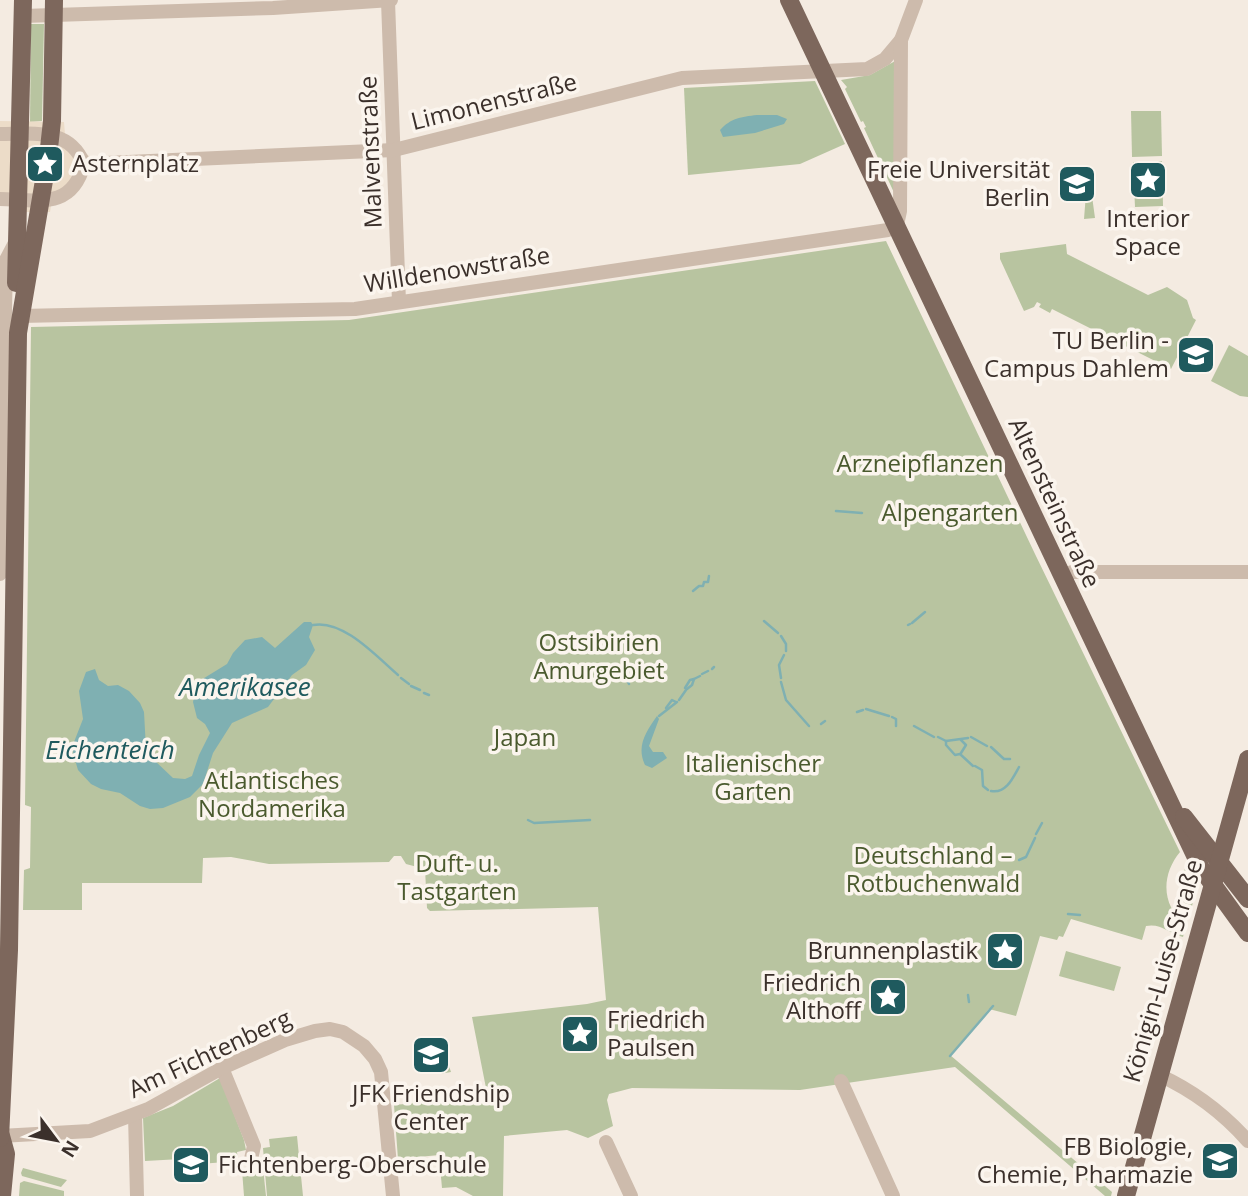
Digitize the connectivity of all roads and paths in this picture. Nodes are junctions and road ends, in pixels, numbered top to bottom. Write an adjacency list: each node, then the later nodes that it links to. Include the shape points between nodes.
1 (789, 0): 7 (main road, Altensteinstraße)
2 (916, 0): 6 (street)
3 (389, 1): 5 (street); 11 (street, Malvenstraße)
4 (23, 8): 5 (street); 9 (main road)
5 (54, 8): 10 (main road)
6 (901, 40): 7 (street, Limonenstraße, via 885,59 867,69); 16 (street)
7 (823, 71): 11 (street, Limonenstraße, via 682,78); 16 (main road, Altensteinstraße)
8 (0, 134): 9 (street)
9 (21, 134): 10 (street); 14 (main road)
10 (50, 135): 12 (street, via 64,140); 15 (main road)
11 (394, 150): 12 (street, Limonenstraße); 18 (street, Malvenstraße)
12 (84, 164): 15 (street, via 71,191 57,199)
13 (0, 198): 14 (street)
14 (19, 199): 15 (street); 17 (main road)
15 (41, 200): 19 (main road)
16 (897, 225): 18 (street, Willdenowstraße, via 888,230); 23 (main road, Altensteinstraße)
17 (19, 237): 19 (main road); 20 (street, via 6,260)
18 (399, 302): 19 (street, Willdenowstraße, via 355,309)
19 (19, 321): 26 (main road)
20 (1, 485): 22 (street)
21 (1248, 572): 23 (street, via 1072,572)
22 (0, 574)
23 (1062, 577): 25 (main road, Altensteinstraße)
24 (1248, 758): 27 (main road, Königin-Luise-Straße)
25 (1169, 798): 27 (main road, Altensteinstraße); 29 (main road, Altensteinstraße)
26 (5, 805): 28 (main road)
27 (1220, 861): 29 (main road, Königin-Luise-Straße); 30 (main road, Altensteinstraße)
28 (4, 868): 36 (main road, via 9,950)
29 (1213, 886): 31 (main road, Altensteinstraße); 33 (main road, Königin-Luise-Straße)
30 (1248, 899)
31 (1248, 933)
32 (222, 1068): 35 (street, Am Fichtenberg); 39 (street, via 254,1146); 42 (street, Am Fichtenberg, via 315,1031 343,1032 364,1046 375,1059 384,1085)
33 (1160, 1075): 37 (street, via 1200,1097); 45 (main road, Königin-Luise-Straße)
34 (841, 1081): 44 (street)
35 (135, 1115): 36 (street, Am Fichtenberg, via 90,1130); 41 (street)
36 (0, 1137): 40 (main road, via 6,1154)
37 (1248, 1141)
38 (606, 1142): 43 (street)
39 (251, 1159)
40 (2, 1196)
41 (137, 1196)
42 (393, 1196)
43 (631, 1196)
44 (892, 1196)
45 (1126, 1196)

